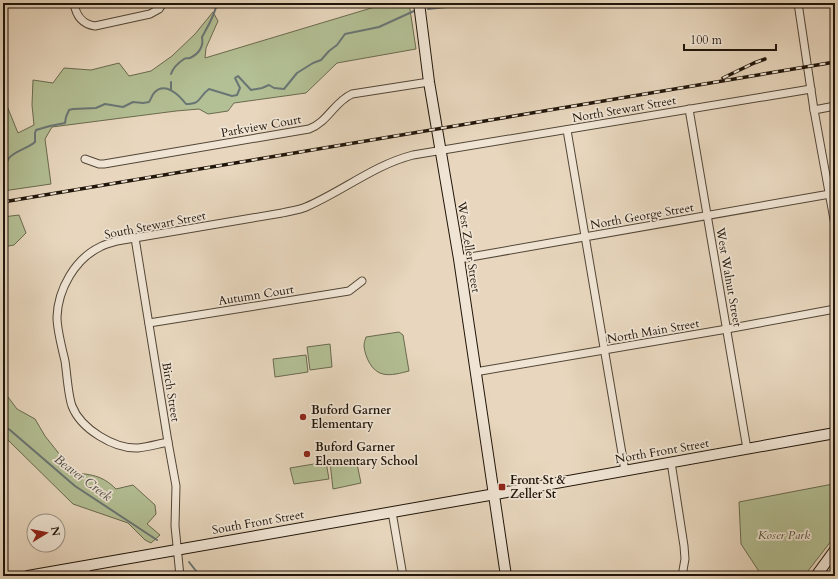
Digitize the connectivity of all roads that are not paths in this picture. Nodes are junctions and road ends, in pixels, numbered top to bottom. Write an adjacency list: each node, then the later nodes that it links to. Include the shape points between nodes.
1 (74, 3): 2 (street, via 76,13 90,26 150,14)
2 (163, 3)
3 (419, 3): 5 (street, West Zeller Street)
4 (798, 3): 6 (street)
5 (429, 82): 11 (street, West Zeller Street); 12 (street, Parkview Court, via 352,94 318,126 309,129 104,164)
6 (811, 89): 8 (street, North Stewart Street); 9 (street)
7 (835, 106): 9 (street)
8 (689, 109): 10 (street, North Stewart Street); 14 (street, West Walnut Street)
9 (814, 110): 13 (street)
10 (567, 130): 11 (street, North Stewart Street); 17 (street)
11 (440, 151): 16 (street, South Stewart Street, via 384,164 305,207); 18 (street, West Zeller Street)
12 (85, 159)
13 (832, 198): 14 (street, North George Street); 15 (street)
14 (708, 216): 17 (street, North George Street); 22 (street, West Walnut Street)
15 (835, 224)
16 (135, 238): 21 (street, Birch Street); 26 (street, South Stewart Street, via 99,247 75,268 59,302 57,318 72,406 80,420 112,443 137,448)
17 (585, 238): 18 (street, North George Street); 23 (street)
18 (459, 259): 24 (street, West Zeller Street)
19 (362, 281): 21 (street, Autumn Court, via 349,291)
20 (835, 310): 22 (street, North Main Street)
21 (149, 323): 26 (street, Birch Street)
22 (727, 329): 23 (street, North Main Street); 27 (street, West Walnut Street)
23 (604, 350): 24 (street, North Main Street); 29 (street)
24 (475, 372): 30 (street, West Zeller Street)
25 (835, 433): 27 (street, North Front Street)
26 (168, 442): 32 (street, Birch Street, via 176,486 175,526)
27 (747, 449): 28 (street, North Front Street)
28 (671, 462): 29 (street, North Front Street); 39 (street, via 684,546)
29 (625, 471): 30 (street, North Front Street)
30 (494, 494): 31 (street, South Front Street); 38 (street, West Zeller Street)
31 (392, 512): 32 (street, South Front Street); 37 (street)
32 (178, 550): 34 (street, South Front Street); 36 (street, Birch Street)
33 (835, 550): 40 (street)
34 (87, 571): 35 (street, South Front Street)
35 (28, 576)
36 (180, 576)
37 (403, 576)
38 (506, 576)
39 (682, 576)
40 (816, 576)

